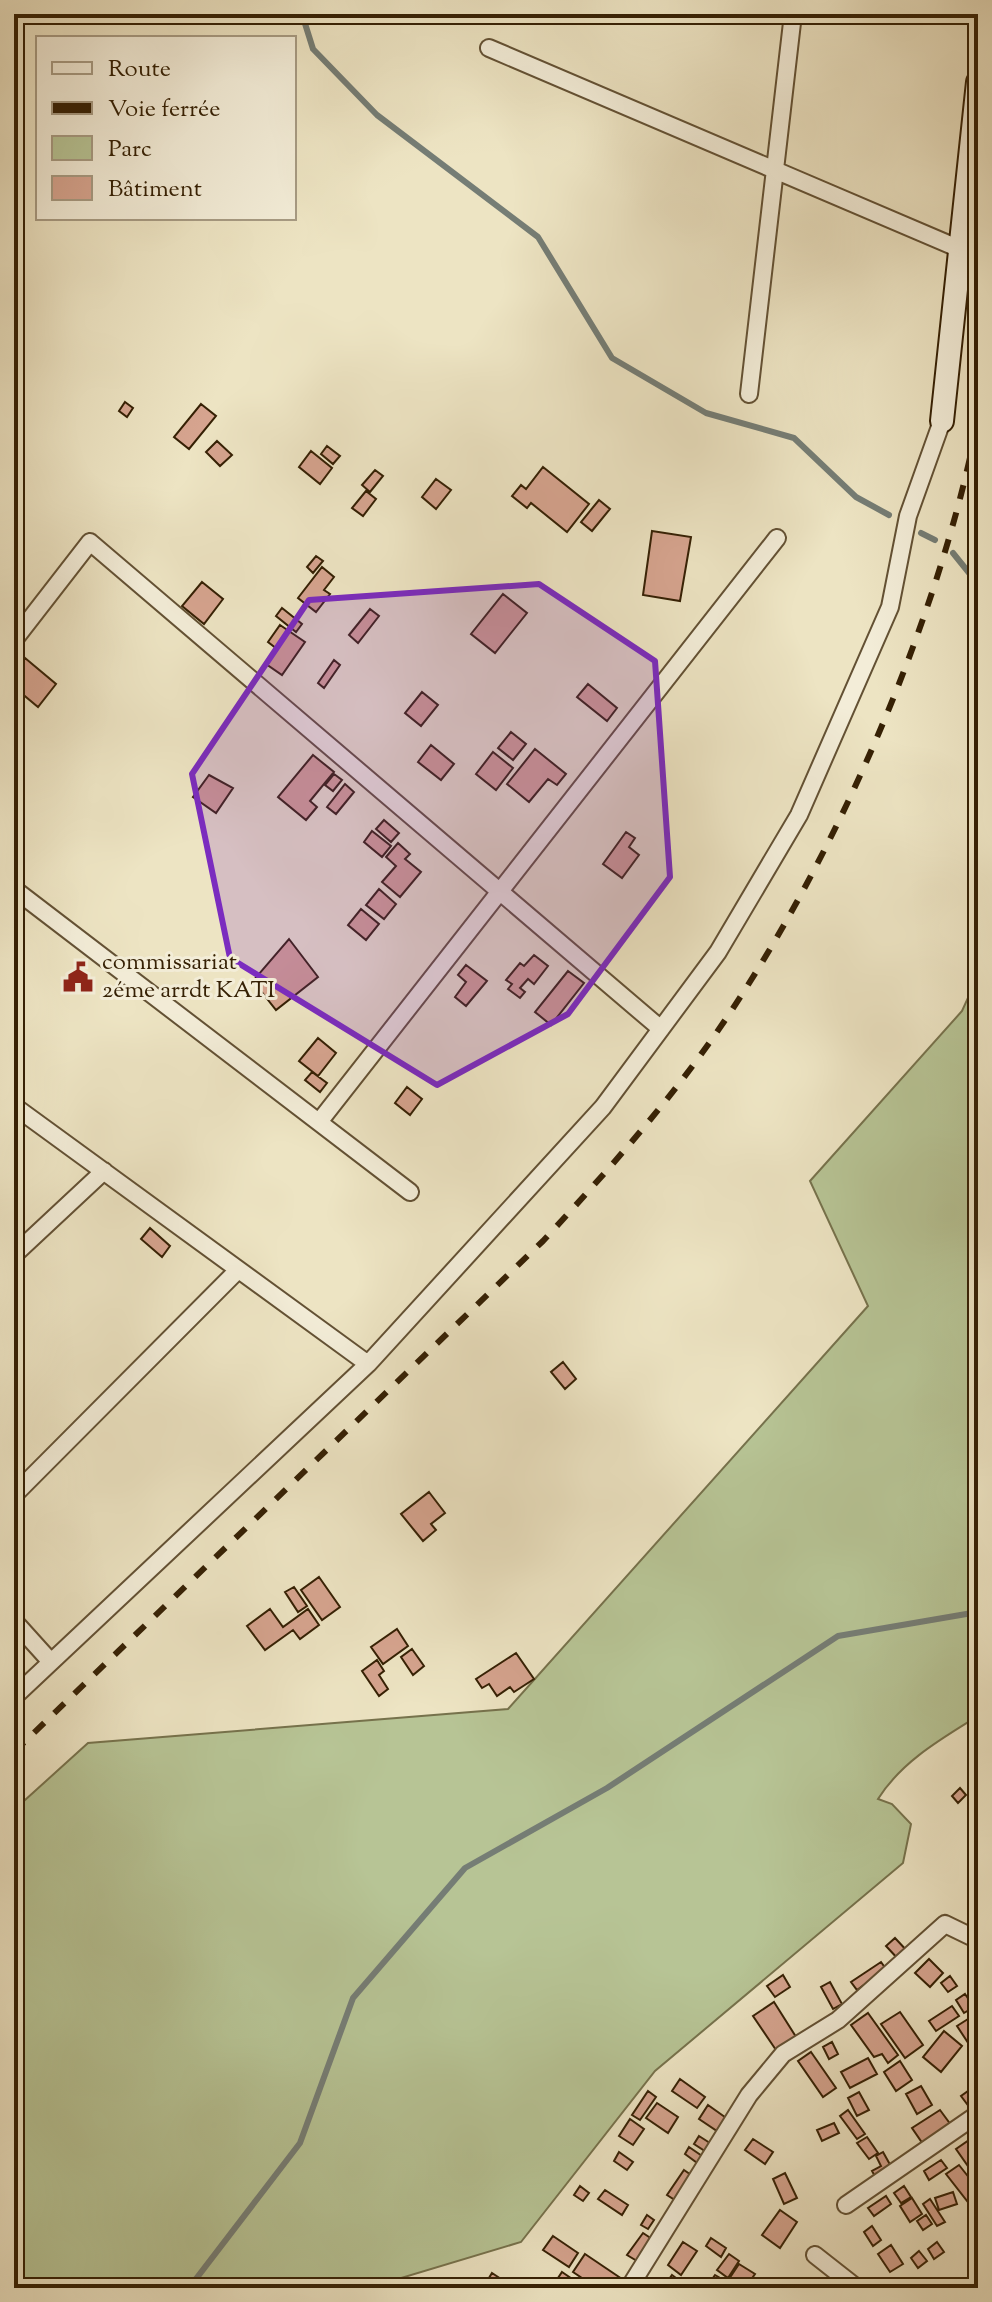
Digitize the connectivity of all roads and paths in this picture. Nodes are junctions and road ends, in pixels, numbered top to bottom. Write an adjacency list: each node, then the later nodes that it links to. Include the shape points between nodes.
1 (793, 14): 4 (street)
2 (489, 48): 4 (street)
3 (978, 82): 5 (street)
4 (775, 170): 5 (street); 6 (street)
5 (960, 249): 7 (street)
6 (749, 394)
7 (942, 421): 12 (street, via 908,516 890,607 799,815 718,952)
8 (777, 538): 11 (street)
9 (14, 640): 11 (street, via 90,542)
10 (14, 889): 14 (street)
11 (500, 891): 12 (street); 14 (street)
12 (661, 1029): 19 (street, via 603,1107)
13 (14, 1106): 15 (street)
14 (319, 1122): 16 (street)
15 (104, 1171): 17 (street); 18 (street)
16 (410, 1192)
17 (14, 1255)
18 (238, 1270): 19 (street); 20 (street)
19 (368, 1364): 22 (street)
20 (14, 1495)
21 (14, 1621): 22 (street)
22 (51, 1662): 23 (street)
23 (14, 1697)
24 (978, 1940): 28 (street, via 945,1924 838,2020 783,2054 749,2095)
25 (978, 2114): 26 (street)
26 (846, 2205)
27 (815, 2255): 29 (street)
28 (629, 2288)
29 (857, 2288)

